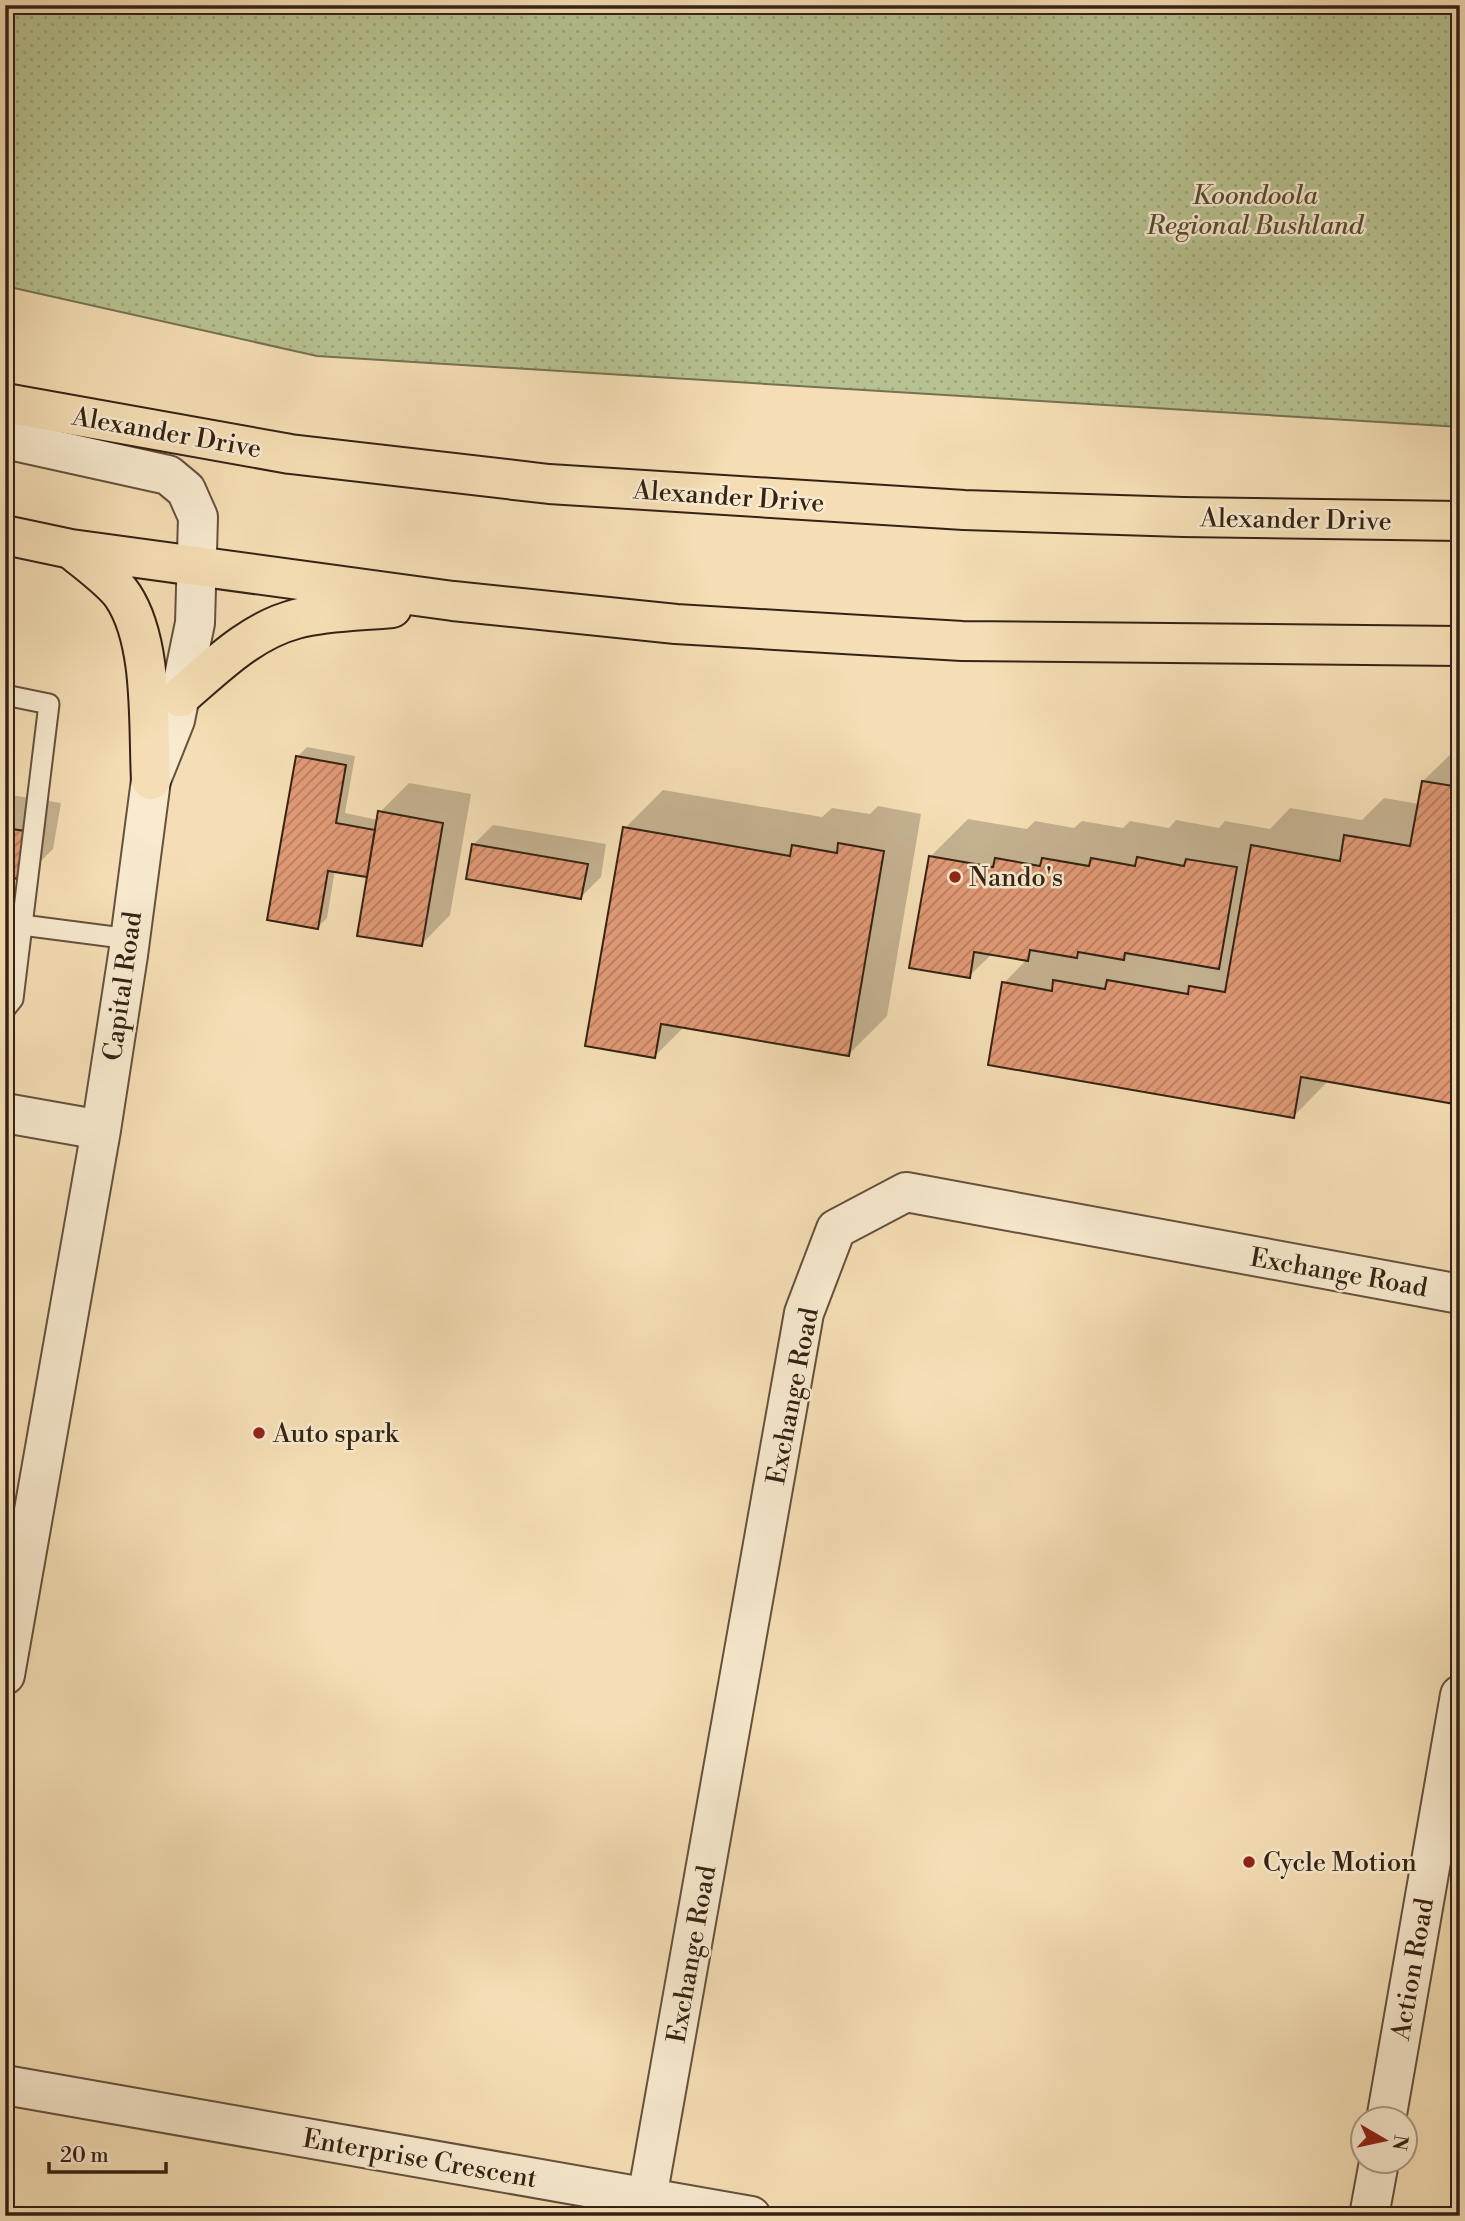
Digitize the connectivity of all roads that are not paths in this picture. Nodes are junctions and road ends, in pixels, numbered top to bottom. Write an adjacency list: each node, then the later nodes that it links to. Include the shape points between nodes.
1 (5, 403): 3 (main road, Alexander Drive, via 290,454 549,484 964,510)
2 (5, 439): 6 (street, Capital Road, via 168,474 186,490 198,517)
3 (1460, 521)
4 (5, 535): 5 (main road)
5 (71, 549): 6 (main road); 11 (main road, via 122,594 138,625 146,664)
6 (195, 566): 7 (main road); 10 (street, Capital Road, via 195,623)
7 (453, 601): 8 (main road, via 676,624 962,641); 10 (main road, via 296,619 233,651)
8 (1460, 646)
9 (5, 695): 12 (lane, via 49,704)
10 (180, 697): 11 (street, Capital Road)
11 (151, 780): 13 (street, Capital Road)
12 (22, 925): 13 (lane); 14 (lane, via 13,999)
13 (130, 939): 16 (street, Capital Road)
14 (5, 1009)
15 (5, 1114): 16 (street)
16 (101, 1130): 18 (street, Capital Road)
17 (1460, 1294): 23 (street, Exchange Road, via 906,1192 836,1229 804,1313)
18 (5, 1675)
19 (1460, 1695): 21 (street, Action Road)
20 (5, 2085): 23 (street, Enterprise Crescent)
21 (1388, 2106)
22 (1376, 2176): 25 (street)
23 (647, 2198): 24 (street, Enterprise Crescent)
24 (751, 2216)
25 (1369, 2216)

